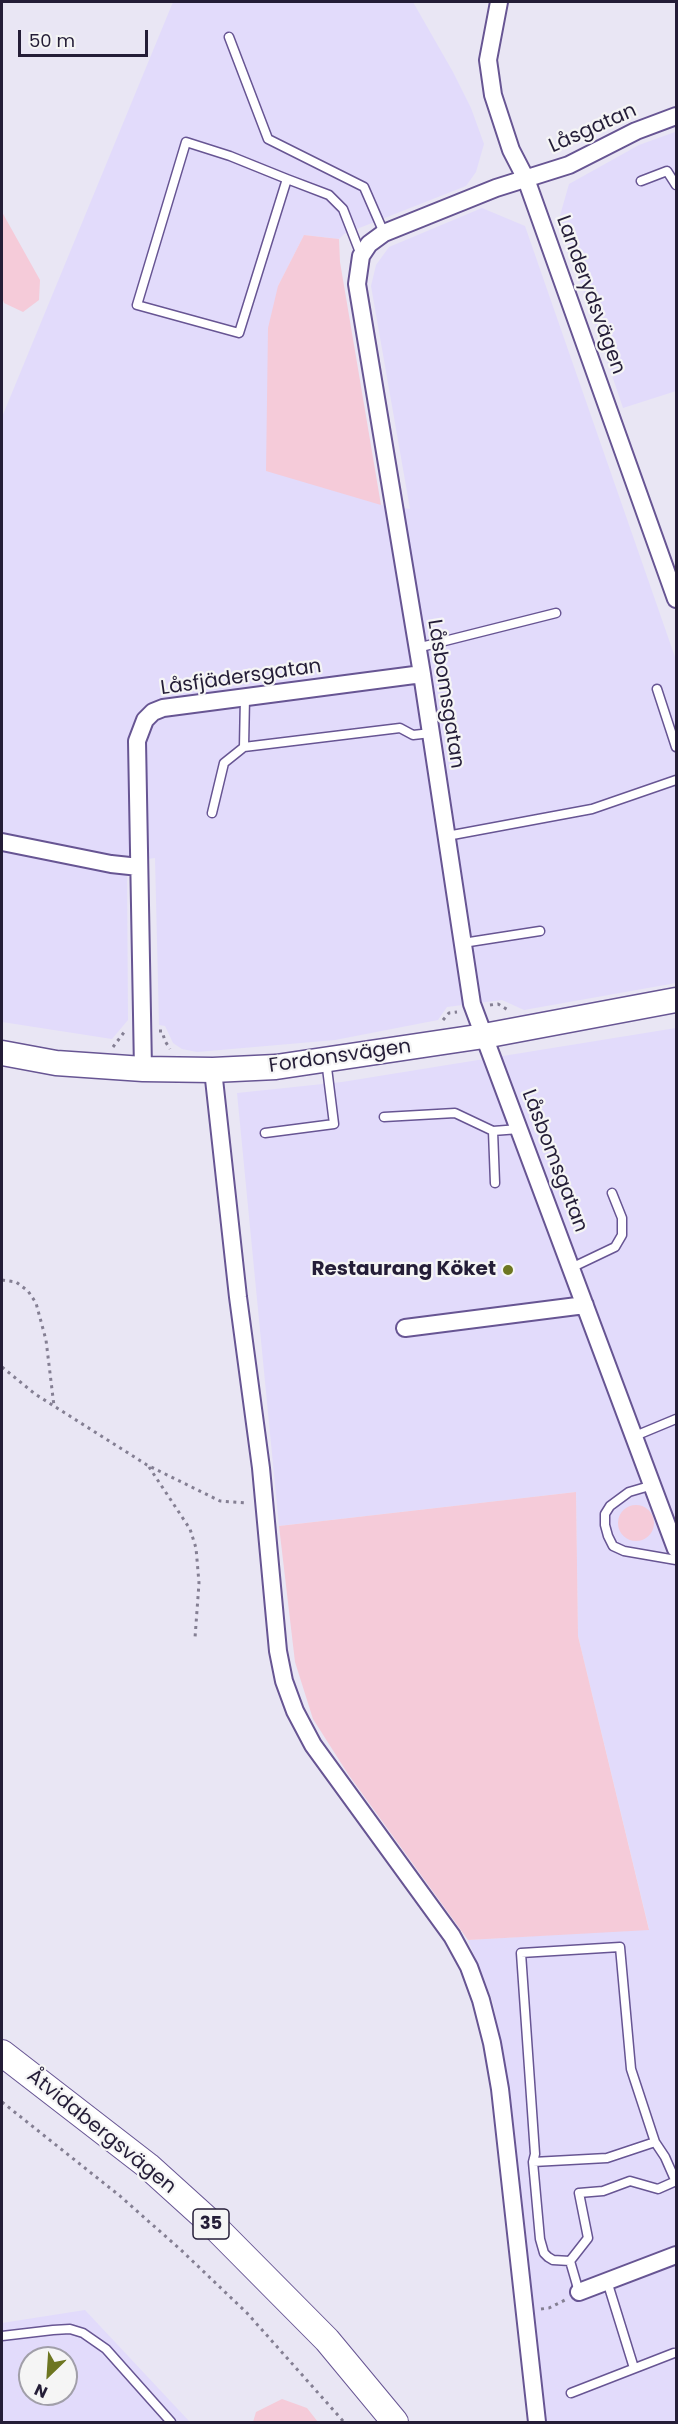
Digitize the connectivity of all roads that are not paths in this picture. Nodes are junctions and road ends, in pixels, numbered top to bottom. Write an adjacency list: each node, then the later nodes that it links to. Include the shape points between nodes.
1 (499, 2): 5 (street, Landerydsvägen, via 489,50 490,78 512,150)
2 (229, 38): 8 (lane, via 268,139 364,187)
3 (676, 116): 5 (street, Låsgatan, via 636,131 569,165)
4 (287, 178): 4 (lane, via 186,142 137,305 239,333); 9 (lane, via 338,202)
5 (526, 179): 8 (street); 10 (street, Landerydsvägen)
6 (641, 181): 7 (lane, via 667,171)
7 (676, 185)
8 (384, 233): 9 (street)
9 (361, 256): 12 (street, Låsbomsgatan, via 357,284)
10 (676, 599)
11 (556, 613): 12 (lane)
12 (417, 648): 13 (street, Låsbomsgatan)
13 (422, 674): 15 (street, Låsfjädersgatan); 16 (street, Låsbomsgatan)
14 (657, 689): 18 (lane)
15 (245, 697): 17 (lane); 23 (street, Låsfjädersgatan, via 163,708 145,720 138,741)
16 (431, 733): 17 (lane, via 413,735 400,728); 21 (street, Låsbomsgatan)
17 (244, 747): 20 (lane, via 224,763)
18 (676, 747)
19 (676, 780): 21 (lane, via 592,809)
20 (212, 813)
21 (447, 836): 25 (street, Låsbomsgatan)
22 (2, 842): 23 (street)
23 (140, 867): 30 (street, Låsfjädersgatan)
24 (540, 931): 25 (lane)
25 (463, 942): 27 (street, Låsbomsgatan, via 474,1009)
26 (676, 1000): 27 (street, Fordonsvägen)
27 (484, 1036): 29 (street, Fordonsvägen); 33 (street, Låsbomsgatan)
28 (2, 1053): 30 (street, Fordonsvägen, via 56,1063)
29 (326, 1060): 31 (street, Fordonsvägen); 35 (lane, via 334,1124)
30 (143, 1069): 31 (street, Fordonsvägen)
31 (213, 1070): 62 (street, via 284,1681 313,1745 452,1936 481,2000 500,2089)
32 (384, 1117): 34 (lane, via 455,1113)
33 (519, 1129): 34 (lane); 38 (street, Låsbomsgatan)
34 (493, 1131): 36 (lane)
35 (265, 1133)
36 (495, 1183)
37 (612, 1193): 38 (lane, via 622,1218 622,1235 615,1246)
38 (571, 1268): 39 (street, Låsbomsgatan)
39 (585, 1305): 40 (street); 42 (street, Låsbomsgatan)
40 (405, 1328)
41 (676, 1419): 42 (lane)
42 (634, 1436): 43 (street, Låsbomsgatan)
43 (653, 1485): 44 (street, Låsbomsgatan); 45 (lane, via 629,1492 610,1506 604,1526 613,1546)
44 (676, 1550)
45 (676, 1560)
46 (2, 2053): 61 (main road, Åtvidabergsvägen / 35, via 148,2166 211,2223 327,2340)
47 (2, 2075): 60 (main road, Åtvidabergsvägen / 35, via 137,2180 196,2234 258,2292)
48 (655, 2142): 49 (lane, via 608,2158); 49 (lane, via 631,2069 620,1947 521,1953); 50 (lane)
49 (533, 2162): 52 (lane, via 544,2253 553,2260)
50 (676, 2182): 52 (lane, via 658,2189 630,2181 579,2193 588,2238)
51 (676, 2255): 53 (street)
52 (570, 2261): 54 (lane)
53 (607, 2281): 54 (street); 57 (lane)
54 (579, 2292)
55 (2, 2337): 59 (lane, via 70,2329 83,2333 106,2349)
56 (674, 2353): 57 (lane)
57 (634, 2368): 58 (lane)
58 (571, 2392)
59 (171, 2422)
60 (373, 2422)
61 (395, 2422)
62 (537, 2422)

